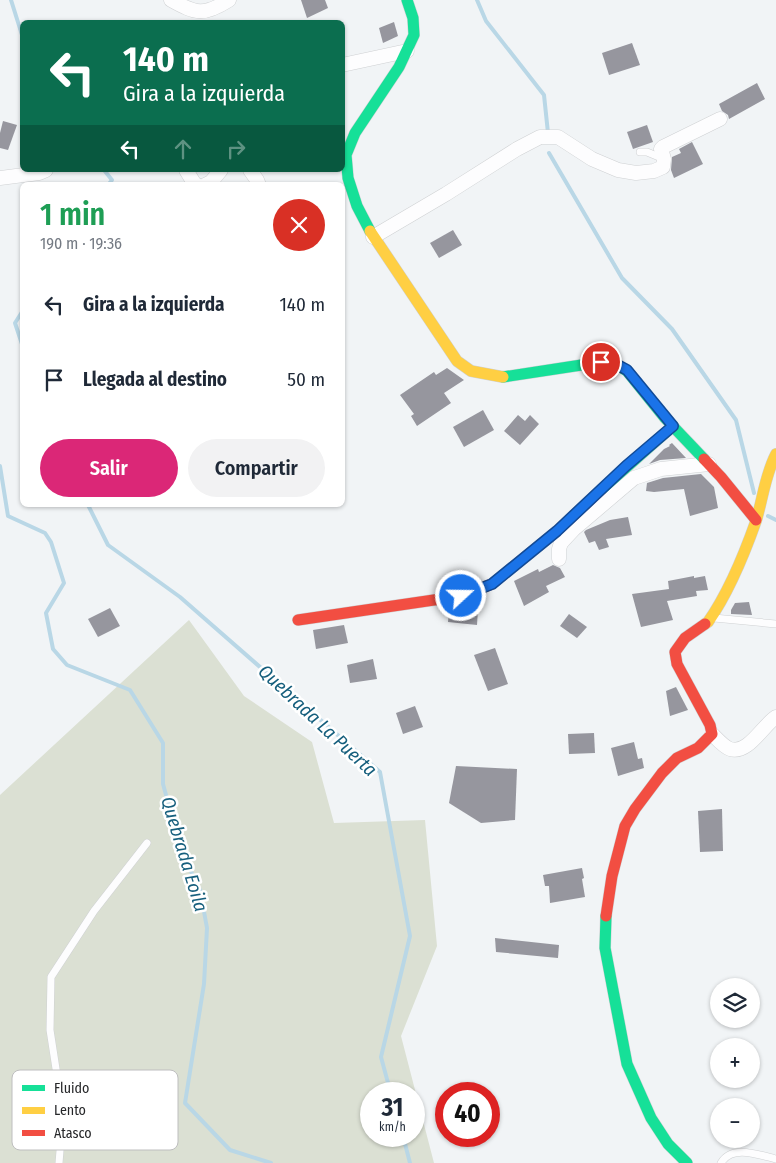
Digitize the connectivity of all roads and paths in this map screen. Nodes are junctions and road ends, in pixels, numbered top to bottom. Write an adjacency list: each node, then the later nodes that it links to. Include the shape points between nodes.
1 (171, 0): 2 (street, via 188,10 209,11)
2 (229, 0)
3 (407, 0): 4 (street, via 414,18 414,35)
4 (407, 51): 5 (street); 13 (street, via 354,133 346,155 348,178 357,206)
5 (345, 64)
6 (720, 118): 8 (street, via 663,147)
7 (640, 152): 8 (lane)
8 (664, 159): 13 (street, via 664,167 654,172 618,170 592,159 558,137 540,138)
9 (41, 172): 11 (street)
10 (219, 172): 12 (street)
11 (0, 178)
12 (211, 182)
13 (373, 237): 14 (street, via 457,361 471,370 500,377 601,362 614,363 627,370)
14 (673, 426): 16 (street); 20 (street, via 557,531 492,584 461,596)
15 (776, 454): 17 (street)
16 (709, 464): 17 (street); 18 (street, via 661,469 634,478 561,543)
17 (756, 520): 19 (street, via 724,600)
18 (560, 559)
19 (712, 618): 21 (lane); 23 (street, via 685,638 675,652 677,664)
20 (298, 620)
21 (776, 624)
22 (776, 717): 23 (street, via 750,744 739,750 729,749)
23 (712, 734): 29 (street, via 698,748 677,758 662,773 625,826 606,911 605,948 627,1064 668,1144)
24 (147, 843): 25 (lane, via 94,911 51,977 50,1030)
25 (56, 1070)
26 (60, 1150): 28 (lane)
27 (776, 1159): 30 (lane, via 738,1152 724,1157)
28 (59, 1163)
29 (688, 1163)
30 (721, 1163)

